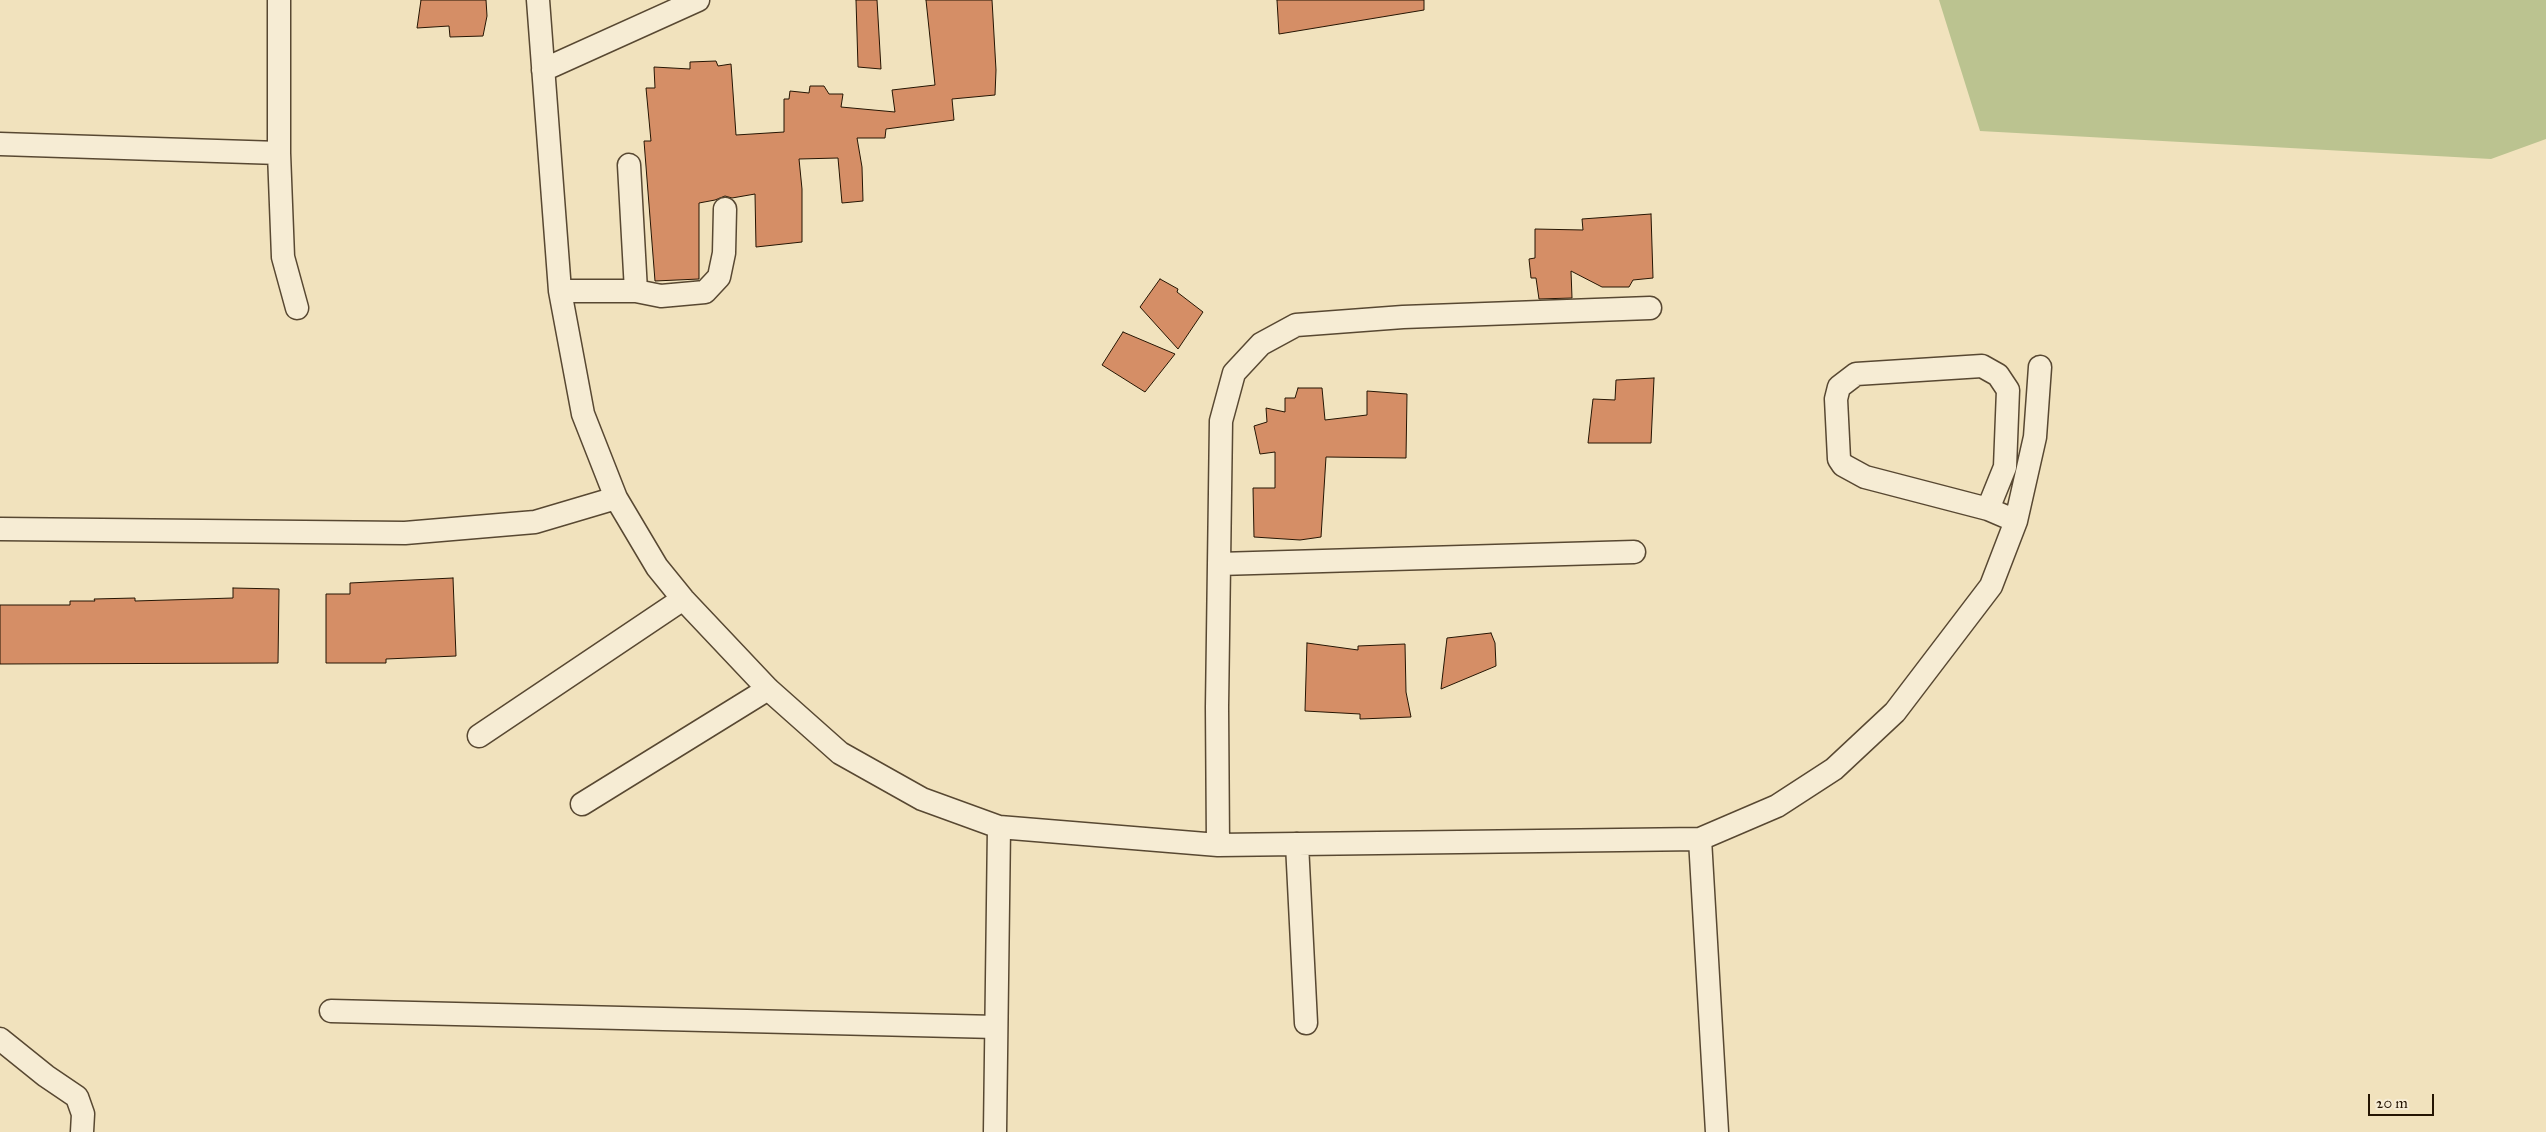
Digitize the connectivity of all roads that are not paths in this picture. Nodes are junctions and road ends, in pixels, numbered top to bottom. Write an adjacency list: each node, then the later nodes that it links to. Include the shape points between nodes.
1 (279, 0): 6 (street)
2 (538, 0): 4 (street)
3 (698, 0): 4 (street)
4 (543, 70): 9 (street)
5 (0, 144): 6 (street)
6 (279, 153): 11 (street, via 283,257)
7 (629, 165): 10 (street)
8 (725, 210): 10 (street, via 724,253 719,277 704,292 661,296)
9 (560, 291): 10 (street); 14 (street, via 584,414)
10 (636, 291)
11 (297, 308)
12 (1650, 308): 19 (street, via 1296,324 1260,344 1234,374 1221,421)
13 (2040, 368): 16 (street, via 2035,437)
14 (616, 498): 17 (street, via 535,522 406,533); 20 (street, via 657,566)
15 (1988, 509): 15 (street, via 2005,467 2008,390 1998,375 1982,366 1856,374 1839,387 1836,398 1839,460 1843,465 1865,477); 16 (street)
16 (2016, 521): 25 (street, via 1991,586 1895,712 1834,769 1777,806)
17 (0, 529)
18 (1634, 552): 19 (street)
19 (1219, 564): 27 (street)
20 (683, 599): 21 (street); 22 (street)
21 (768, 689): 23 (street); 24 (street, via 840,753 922,799)
22 (479, 736)
23 (582, 804)
24 (999, 827): 27 (street); 30 (street)
25 (1700, 838): 26 (street); 34 (street)
26 (1297, 844): 27 (street); 29 (street)
27 (1218, 845)
28 (331, 1011): 30 (street)
29 (1306, 1023)
30 (996, 1027): 33 (street)
31 (0, 1039): 32 (street, via 78,1097 83,1114)
32 (82, 1132)
33 (995, 1132)
34 (1717, 1132)

